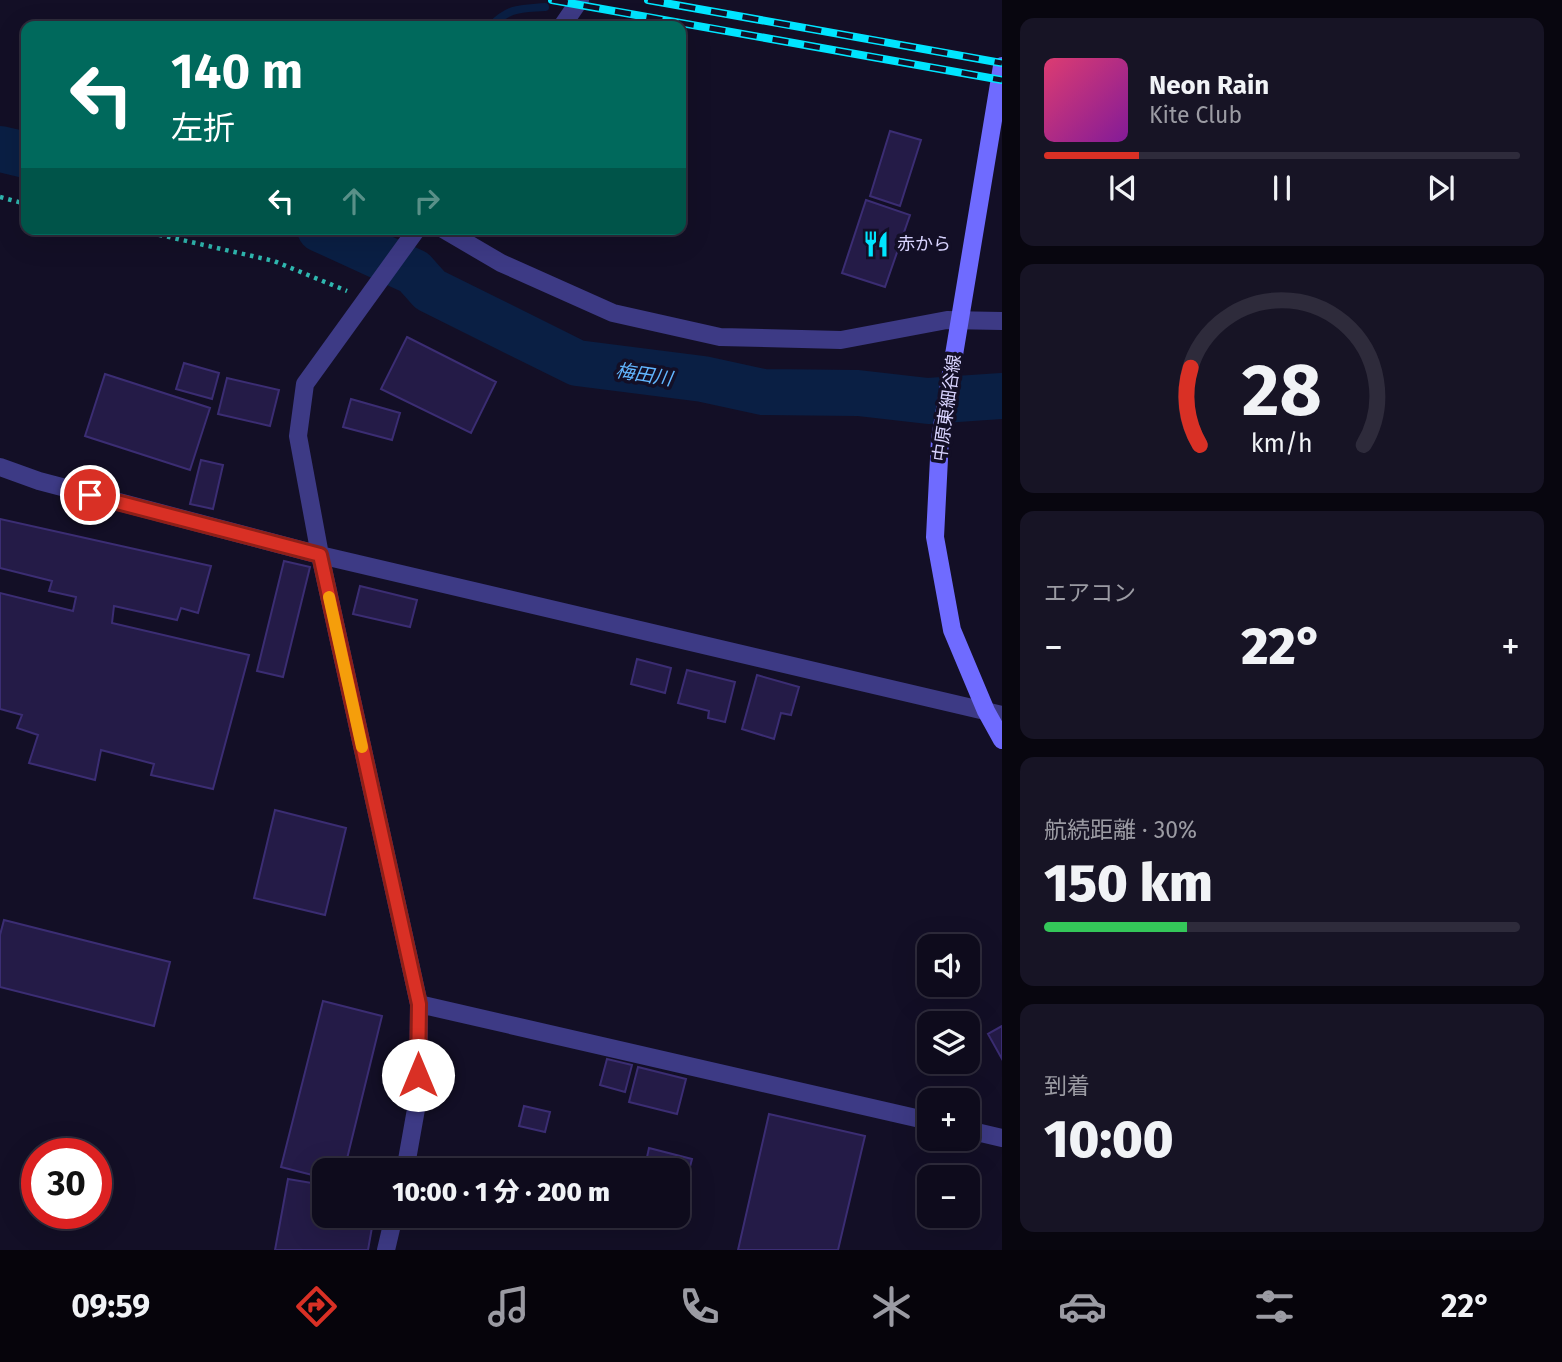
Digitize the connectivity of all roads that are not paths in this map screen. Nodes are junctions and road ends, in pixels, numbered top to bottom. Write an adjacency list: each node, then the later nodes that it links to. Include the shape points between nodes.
1 (580, 0): 2 (street)
2 (565, 21)
3 (1002, 66): 7 (main road, 中原東細谷線)
4 (413, 235): 9 (street, via 305,384 298,436)
5 (453, 235): 7 (street, via 500,263 613,313 720,337 841,340 947,320)
6 (1002, 321): 7 (street)
7 (960, 326): 10 (main road, 中原東細谷線, via 940,439 935,537 952,630)
8 (0, 467): 9 (street)
9 (320, 555): 10 (street); 12 (street)
10 (994, 713): 11 (main road, 中原東細谷線)
11 (1002, 740)
12 (419, 1004): 13 (street); 16 (street, via 418,1098)
13 (917, 1118)
14 (980, 1133): 15 (street)
15 (1002, 1138)
16 (407, 1158)
17 (391, 1228): 18 (street)
18 (386, 1250)

